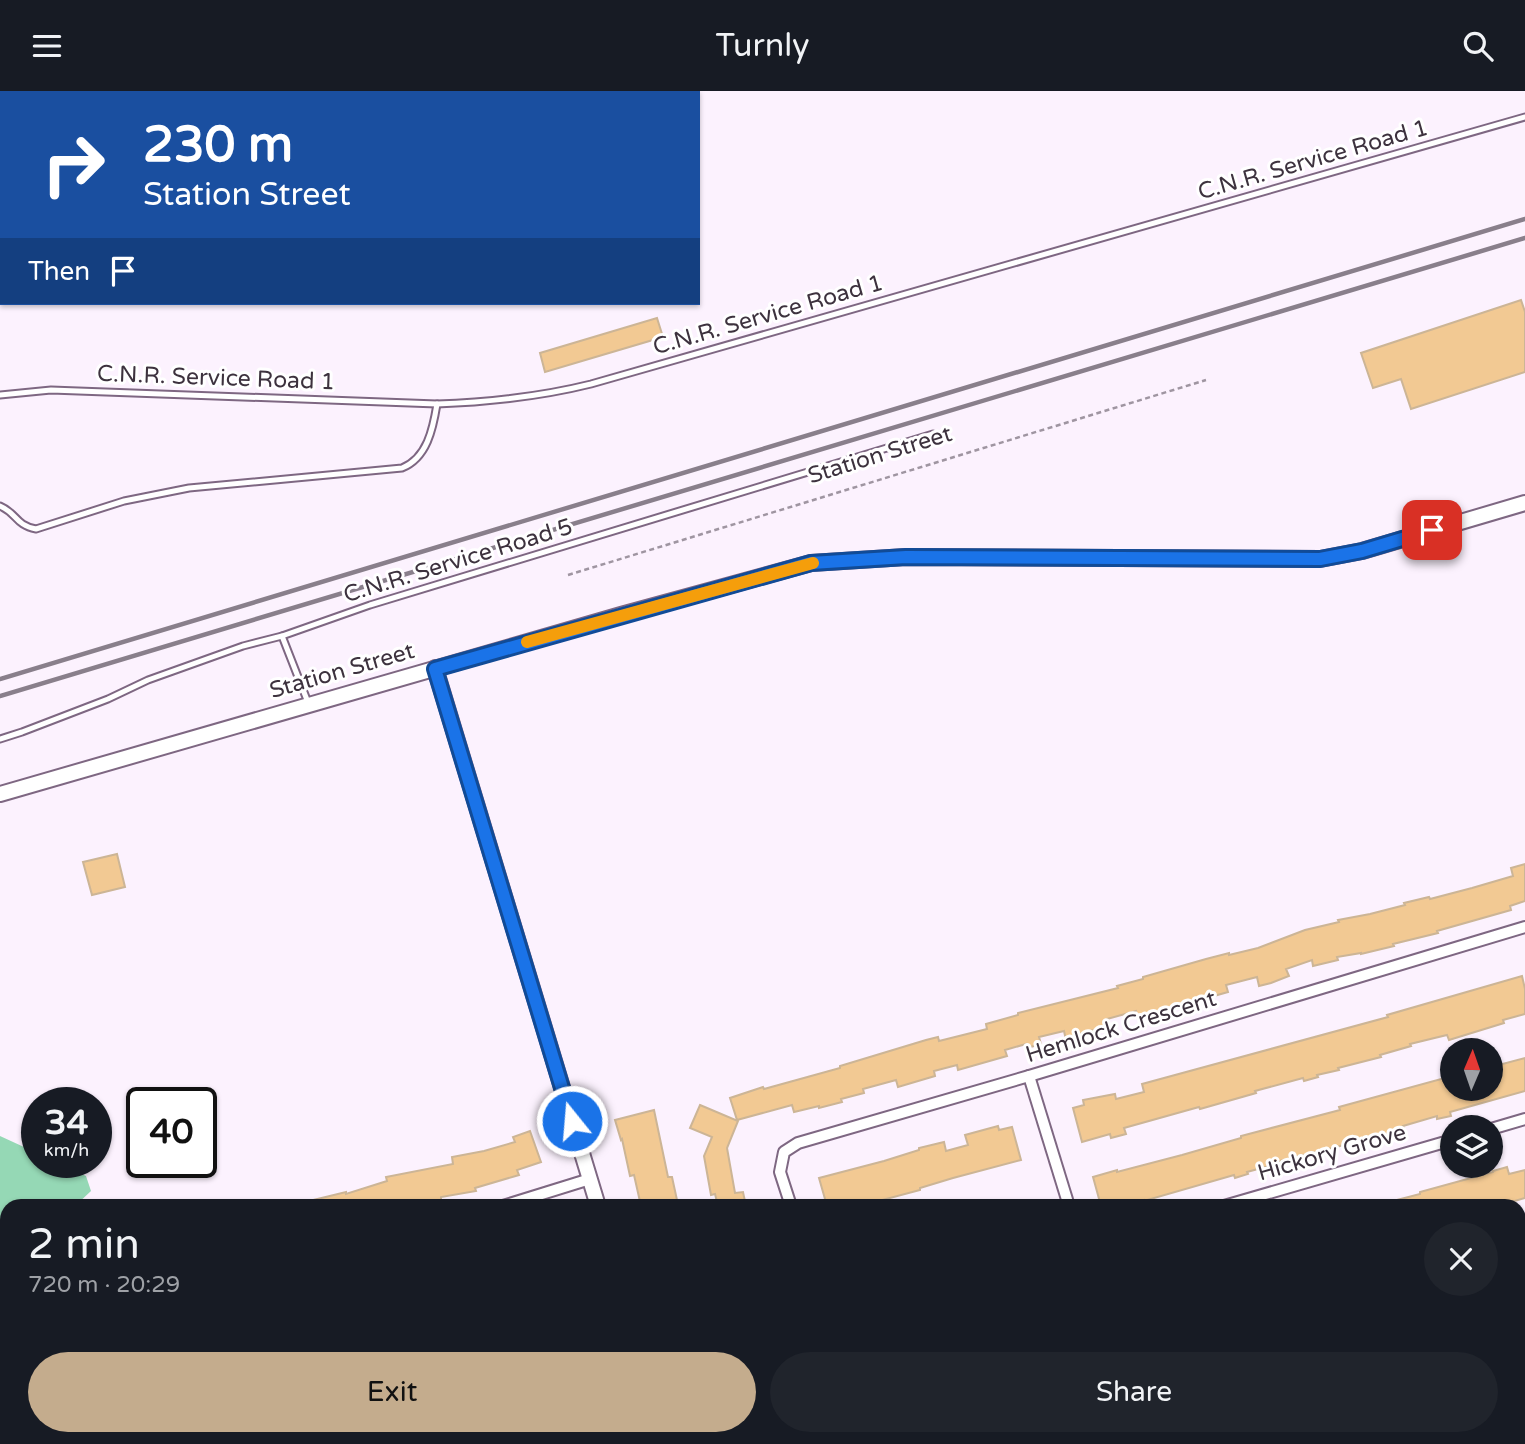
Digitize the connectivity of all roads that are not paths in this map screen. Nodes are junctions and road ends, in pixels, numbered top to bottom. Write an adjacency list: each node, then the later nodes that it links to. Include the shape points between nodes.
1 (1525, 117): 3 (lane, C.N.R. Service Road 1, via 591,384 492,402)
2 (0, 395): 3 (lane, C.N.R. Service Road 1, via 51,390)
3 (437, 404): 6 (lane, via 434,426 421,454 402,468 189,488 124,501 36,529 19,523)
4 (933, 434): 7 (lane, C.N.R. Service Road 5, via 370,605)
5 (1525, 503): 8 (street, Station Street, via 1320,559 906,557 811,563)
6 (0, 506)
7 (282, 636): 9 (lane); 10 (lane, C.N.R. Service Road 5, via 148,680)
8 (435, 669): 9 (street, Station Street); 17 (street)
9 (309, 705): 11 (street, Station Street)
10 (0, 739)
11 (0, 795)
12 (1525, 927): 13 (street, Hemlock Crescent)
13 (1029, 1076): 20 (street, Hemlock Crescent, via 798,1143 784,1152 780,1172); 21 (street)
14 (1525, 1119): 15 (street)
15 (1503, 1125)
16 (1440, 1143): 22 (street, Hickory Grove)
17 (590, 1179): 18 (street); 19 (street)
18 (526, 1199)
19 (596, 1199)
20 (789, 1199)
21 (1067, 1199)
22 (1248, 1199)

